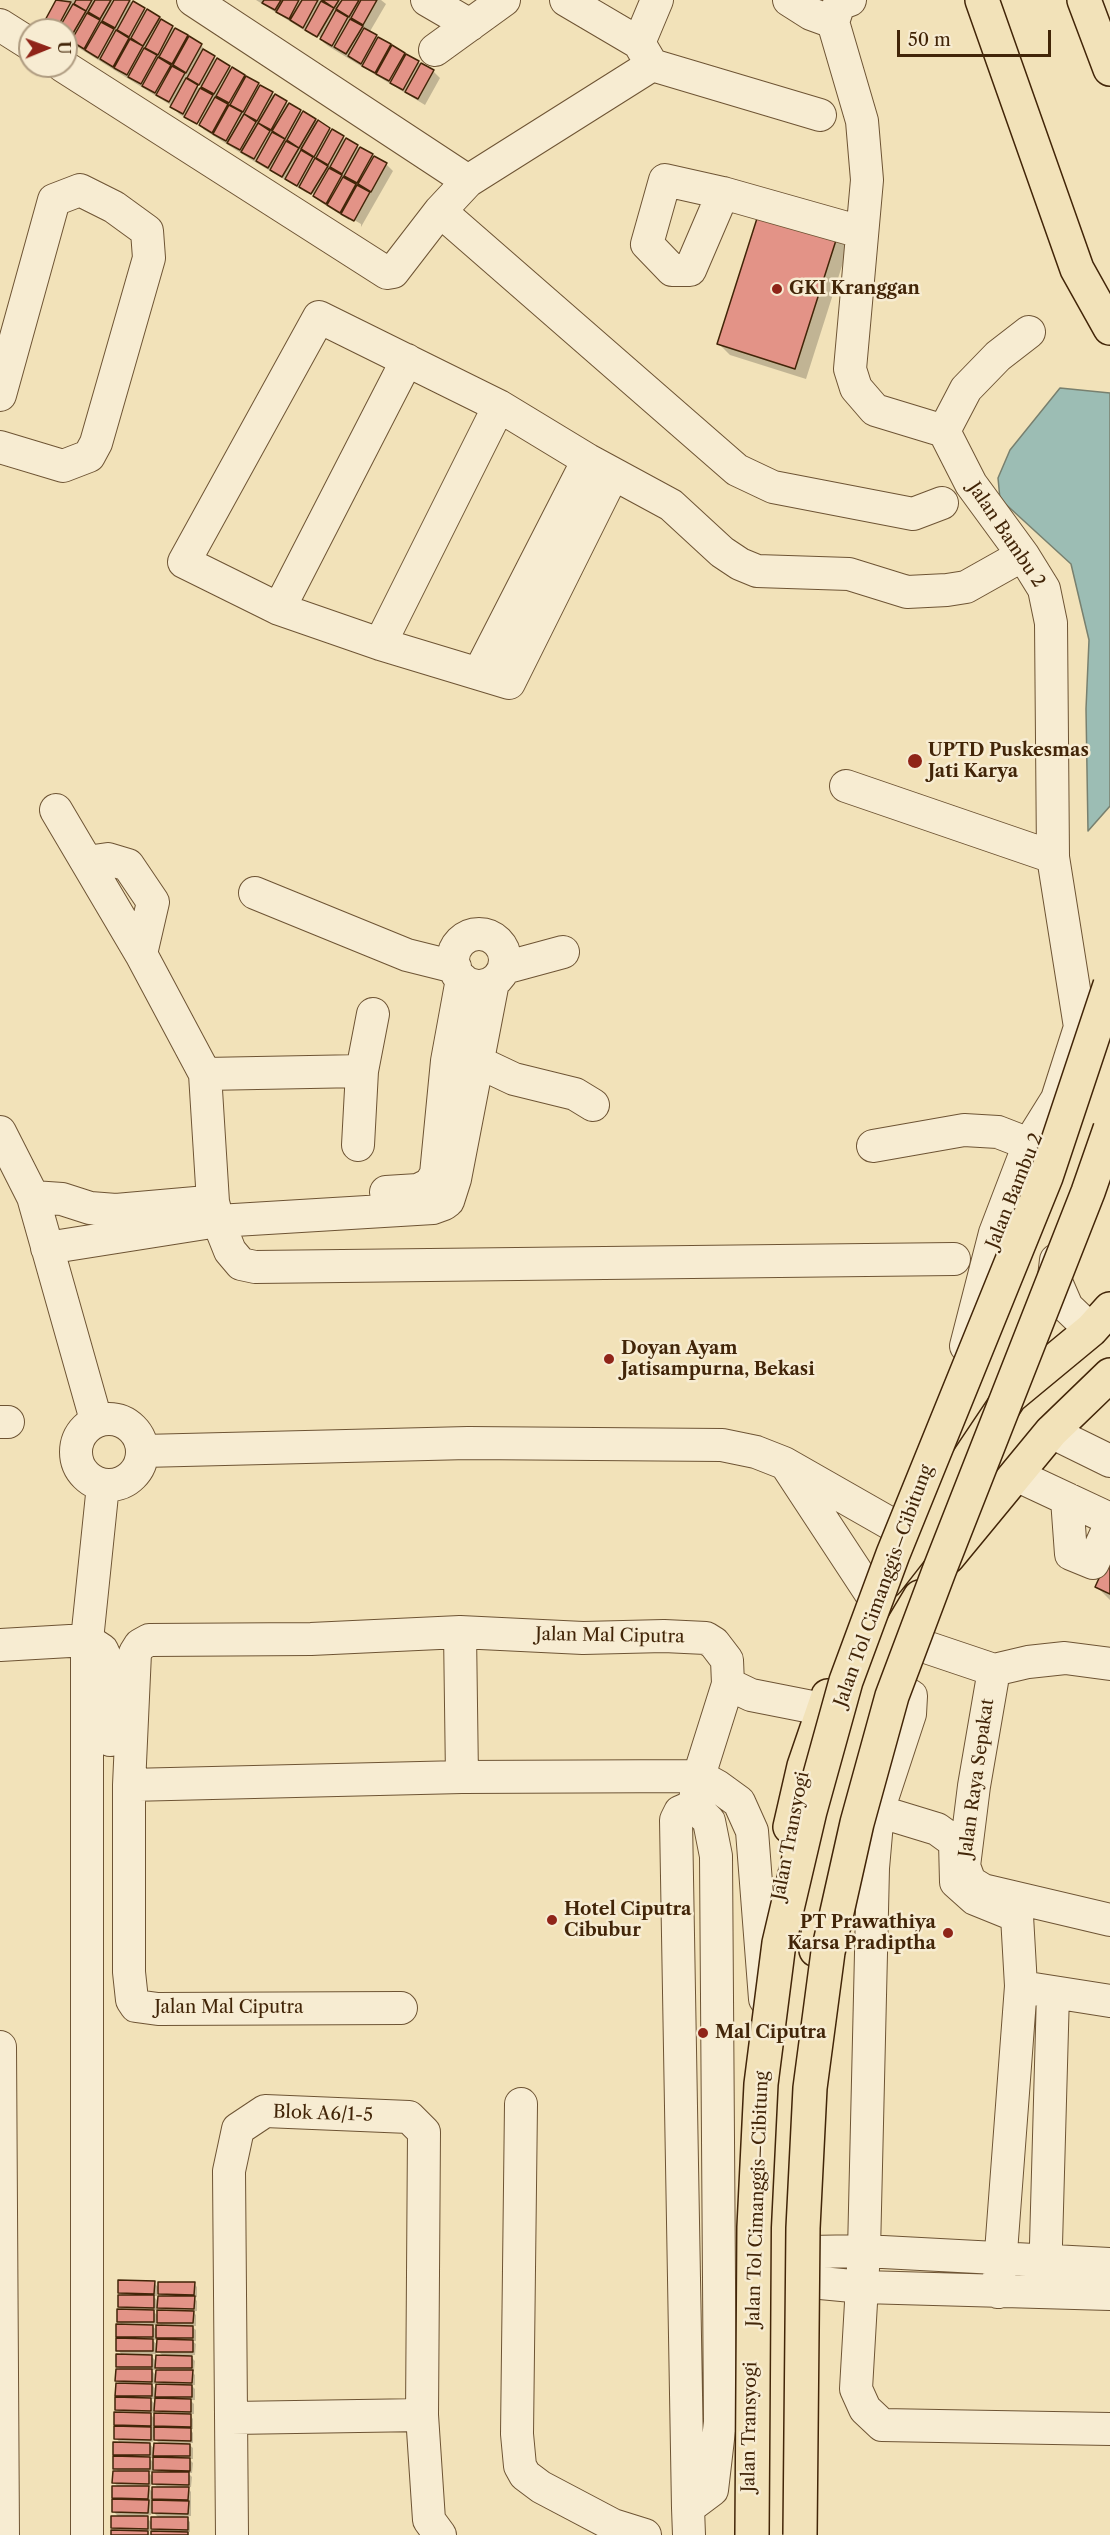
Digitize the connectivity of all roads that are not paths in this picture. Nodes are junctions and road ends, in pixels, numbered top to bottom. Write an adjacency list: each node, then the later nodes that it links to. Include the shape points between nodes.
1 (194, 0): 18 (street)
2 (427, 0): 11 (street)
3 (504, 0): 11 (street)
4 (566, 0): 14 (street)
5 (657, 0): 14 (street)
6 (789, 0): 9 (street, via 811,14)
7 (982, 0): 22 (highway, via 1077,269)
8 (1084, 0): 15 (highway)
9 (841, 11): 21 (street, via 862,121 867,180)
10 (0, 25): 12 (street)
11 (470, 25): 13 (street)
12 (18, 36)
13 (435, 50)
14 (646, 54): 17 (street); 18 (street)
15 (1110, 69)
16 (78, 76): 20 (street, via 382,271 393,272)
17 (820, 115)
18 (468, 181): 20 (street)
19 (723, 193): 21 (street)
20 (440, 211): 30 (street, via 737,470 774,487 913,514)
21 (861, 232): 27 (street, via 850,369 856,388 875,410)
22 (1110, 328)
23 (1029, 332): 27 (street, via 998,356 966,389)
24 (407, 360): 26 (street); 32 (street); 32 (street, via 319,317 184,562)
25 (0, 395): 28 (street, via 54,200 80,190 114,207 147,231 148,258 89,456 63,466)
26 (499, 406): 29 (street); 33 (street)
27 (944, 431): 31 (street, Jalan Bambu 2, via 971,484)
28 (0, 447)
29 (601, 467): 31 (street, via 671,505 723,552 757,571 849,574 907,592 947,590 966,587); 33 (street, via 509,683)
30 (942, 503)
31 (1023, 555): 36 (street, Jalan Bambu 2, via 1044,590 1051,623)
32 (279, 609): 33 (street)
33 (380, 644)
34 (846, 786): 36 (street)
35 (56, 810): 44 (street, via 141,954)
36 (1053, 857): 50 (street, Jalan Bambu 2, via 1080,1027 1058,1099)
37 (255, 893): 39 (street, via 407,955)
38 (564, 952): 39 (street)
39 (478, 974): 42 (street); 53 (street, via 447,1061 436,1173 429,1184 418,1190)
40 (1110, 984): 111 (highway, Jalan Tol Cimanggis–Cibitung, bridge, via 1046,1176 893,1554 846,1681 805,1833 780,1943 761,2084 754,2227)
41 (373, 1014): 43 (street)
42 (478, 1062): 45 (street, via 514,1079 574,1094); 53 (street, via 455,1179 444,1204 433,1208)
43 (362, 1071): 44 (street); 49 (street)
44 (205, 1074): 53 (street)
45 (593, 1105)
46 (1110, 1117): 56 (street, via 1059,1240 1054,1277 1067,1307)
47 (1110, 1129): 112 (highway, bridge, via 892,1696 857,1823 828,1952 810,2088 803,2228)
48 (0, 1132): 52 (street)
49 (358, 1144)
50 (1029, 1144): 51 (street, via 998,1132 964,1130); 64 (street, Jalan Bambu 2, via 995,1233 967,1342 947,1435 945,1456)
51 (873, 1146)
52 (33, 1197): 53 (street, via 62,1199 90,1208); 54 (street)
53 (215, 1212): 54 (street); 55 (street, via 237,1261 255,1267)
54 (46, 1248): 58 (street)
55 (954, 1258)
56 (1101, 1319): 64 (highway, Jalan Transyogi, via 1010,1397)
57 (1110, 1375): 59 (highway)
58 (96, 1420): 60 (street, via 112,1418 127,1423 138,1435); 65 (street, via 79,1436 76,1460 81,1472)
59 (1051, 1432): 61 (street); 63 (highway)
60 (143, 1451): 62 (street, via 468,1443 722,1445); 65 (street, via 142,1461 131,1478)
61 (1110, 1461)
62 (784, 1463): 69 (street); 70 (street)
63 (1016, 1475): 66 (street); 72 (highway, via 963,1538)
64 (953, 1482): 69 (highway, Jalan Transyogi)
65 (103, 1485): 73 (street)
66 (1067, 1499): 67 (street); 68 (street, via 1071,1554 1093,1563)
67 (1110, 1519)
68 (1110, 1525)
69 (919, 1540): 70 (highway, Jalan Transyogi)
70 (875, 1600): 78 (highway, Jalan Transyogi)
71 (459, 1632): 77 (street, Jalan Mal Ciputra, via 706,1638 727,1660); 80 (street); 81 (street, Jalan Mal Ciputra, via 146,1641 137,1648 134,1661)
72 (896, 1637): 76 (street); 79 (highway)
73 (87, 1640): 74 (street); 85 (street, via 102,1650 110,1667 108,1956 112,1971); 107 (street)
74 (0, 1645)
75 (1110, 1664): 76 (street, via 1065,1658)
76 (993, 1671): 84 (street, Jalan Raya Sepakat, via 964,1866 970,1882 983,1890)
77 (740, 1690): 78 (street); 82 (street, Jalan Mal Ciputra)
78 (822, 1708): 89 (highway, Jalan Transyogi, via 785,1849)
79 (865, 1721): 83 (street, via 904,1692 912,1696 910,1714); 97 (highway, via 828,1859 817,1936 812,2018)
80 (462, 1777): 81 (street); 82 (street)
81 (129, 1785): 85 (street, Jalan Mal Ciputra)
82 (696, 1791): 89 (street, via 717,1786 739,1802 752,1831); 105 (street, via 676,1820)
83 (878, 1811): 86 (street, via 937,1829 955,1842 956,1882 975,1899 1017,1916); 93 (street, via 873,1868)
84 (1110, 1920)
85 (129, 1972): 90 (street, Jalan Mal Ciputra, via 136,2006)
86 (1021, 1986): 87 (street); 94 (street)
87 (1053, 1993): 88 (street); 95 (street)
88 (1110, 2001)
89 (766, 2003): 111 (highway, Jalan Transyogi, via 752,2288)
90 (401, 2008)
91 (0, 2047): 106 (street)
92 (520, 2104): 110 (street, via 520,2466 541,2487 613,2525)
93 (864, 2251): 94 (street); 97 (street); 98 (street)
94 (1000, 2257): 95 (street); 99 (street)
95 (1046, 2259): 96 (street); 100 (street)
96 (1110, 2264)
97 (809, 2267): 98 (street); 113 (highway)
98 (862, 2287): 99 (street); 104 (street, via 856,2389 865,2409 882,2425)
99 (998, 2292): 100 (street)
100 (1045, 2292): 101 (street)
101 (1110, 2295)
102 (422, 2415): 103 (street); 103 (street, Blok A6/1-5, via 424,2132 409,2117 265,2111 238,2129 229,2171); 109 (street, Blok A6/1-5, via 429,2520)
103 (232, 2418): 108 (street, Blok A6/1-5)
104 (1110, 2429)
105 (688, 2521)
106 (3, 2535)
107 (87, 2535)
108 (232, 2535)
109 (440, 2535)
110 (645, 2535)
111 (750, 2535)
112 (800, 2535)
113 (806, 2535)

